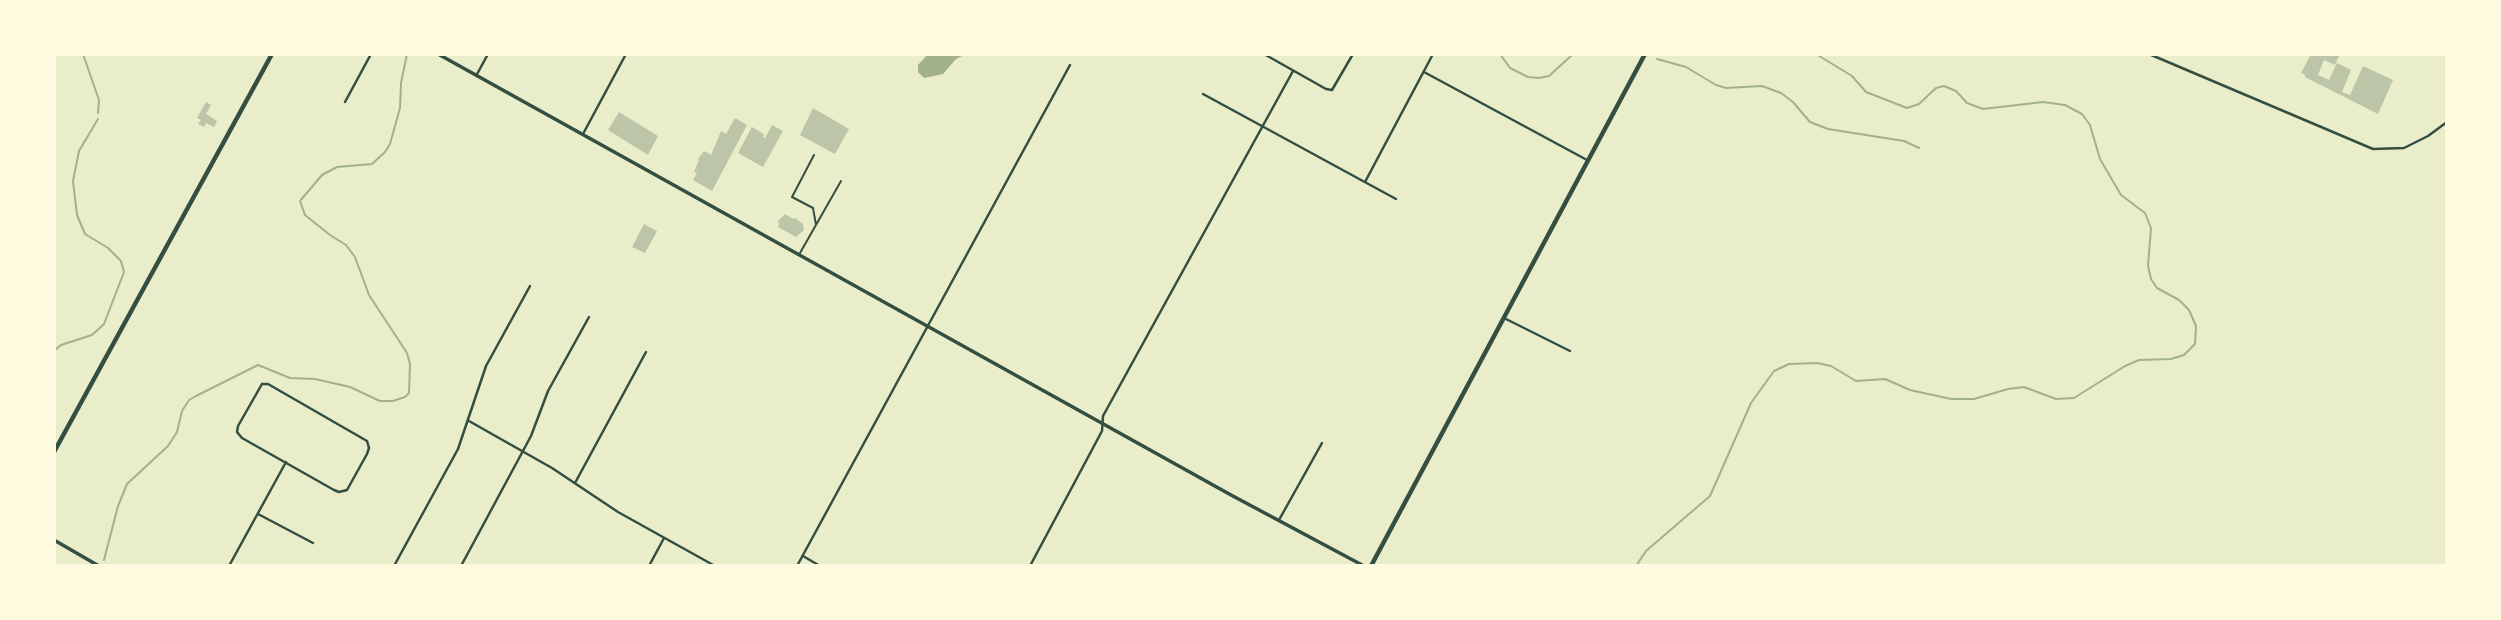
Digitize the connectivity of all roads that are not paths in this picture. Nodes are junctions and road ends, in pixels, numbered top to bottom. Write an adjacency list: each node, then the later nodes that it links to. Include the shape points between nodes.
1 (272, 54): 37 (main road)
2 (371, 54): 16 (street)
3 (438, 54): 14 (street)
4 (488, 54): 14 (street)
5 (626, 54): 19 (street)
6 (1264, 54): 12 (street)
7 (1353, 54): 12 (street, via 1332,90)
8 (1433, 54): 13 (street)
9 (1645, 54): 21 (main road)
10 (2149, 54): 17 (street, via 2373,149 2404,148)
11 (1070, 65): 30 (street)
12 (1293, 71): 18 (street)
13 (1424, 72): 21 (street); 23 (street)
14 (476, 76): 19 (street)
15 (1203, 94): 18 (street)
16 (345, 102)
17 (2447, 122)
18 (1263, 126): 23 (street); 34 (street)
19 (583, 134): 26 (street)
20 (814, 155): 25 (lane, via 792,197 813,208)
21 (1588, 161): 29 (main road)
22 (841, 181): 25 (lane)
23 (1365, 183): 24 (street)
24 (1396, 199)
25 (816, 225): 26 (lane)
26 (800, 254): 30 (street)
27 (530, 286): 33 (street, via 486,366)
28 (589, 317): 36 (street, via 548,391)
29 (1504, 318): 31 (street); 56 (main road)
30 (928, 326): 34 (street); 45 (street)
31 (1570, 351)
32 (646, 352): 39 (street)
33 (469, 421): 36 (street); 48 (street)
34 (1101, 422): 41 (street); 54 (street, via 1102,431)
35 (1322, 443): 41 (street)
36 (523, 451): 39 (street); 49 (street)
37 (54, 452)
38 (286, 462): 38 (street, via 237,432 262,384 369,444 368,454 343,492); 40 (street)
39 (575, 483): 42 (street)
40 (258, 514): 44 (street); 47 (street)
41 (1279, 521): 55 (street)
42 (664, 538): 50 (street); 51 (street)
43 (56, 542): 46 (street)
44 (313, 543)
45 (803, 556): 52 (street); 53 (street)
46 (99, 566)
47 (229, 566)
48 (394, 566)
49 (461, 566)
50 (649, 566)
51 (715, 566)
52 (797, 566)
53 (820, 566)
54 (1030, 566)
55 (1364, 566)
56 (1371, 566)

